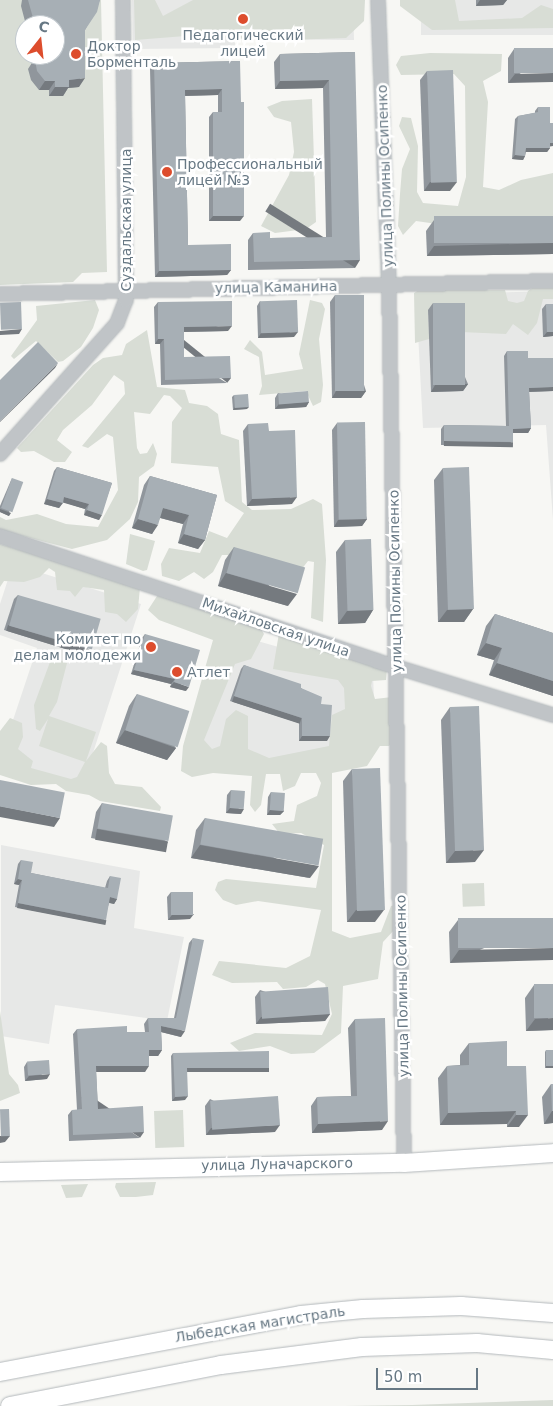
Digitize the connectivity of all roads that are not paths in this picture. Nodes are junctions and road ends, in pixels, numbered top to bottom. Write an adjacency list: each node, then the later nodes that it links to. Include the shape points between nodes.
1 (123, 0): 5 (street, Суздальская улица)
2 (378, 0): 4 (street, улица Полины Осипенко)
3 (553, 281): 4 (street, улица Каманина)
4 (389, 285): 5 (street, улица Каманина); 9 (street, улица Полины Осипенко)
5 (128, 291): 6 (street, улица Каманина); 7 (street, Суздальская улица, via 117,323)
6 (0, 294)
7 (0, 454)
8 (0, 536): 9 (street, Михайловская улица)
9 (396, 666): 10 (street, Михайловская улица); 12 (street, улица Полины Осипенко)
10 (553, 715)
11 (553, 1153): 12 (main road, улица Луначарского)
12 (404, 1163): 13 (main road, улица Луначарского)
13 (0, 1172)
14 (553, 1313): 16 (main road, Лыбедская магистраль, via 461,1306 363,1309 301,1315)
15 (553, 1350): 17 (main road, via 477,1343 362,1346 222,1365)
16 (0, 1372)
17 (10, 1406)

